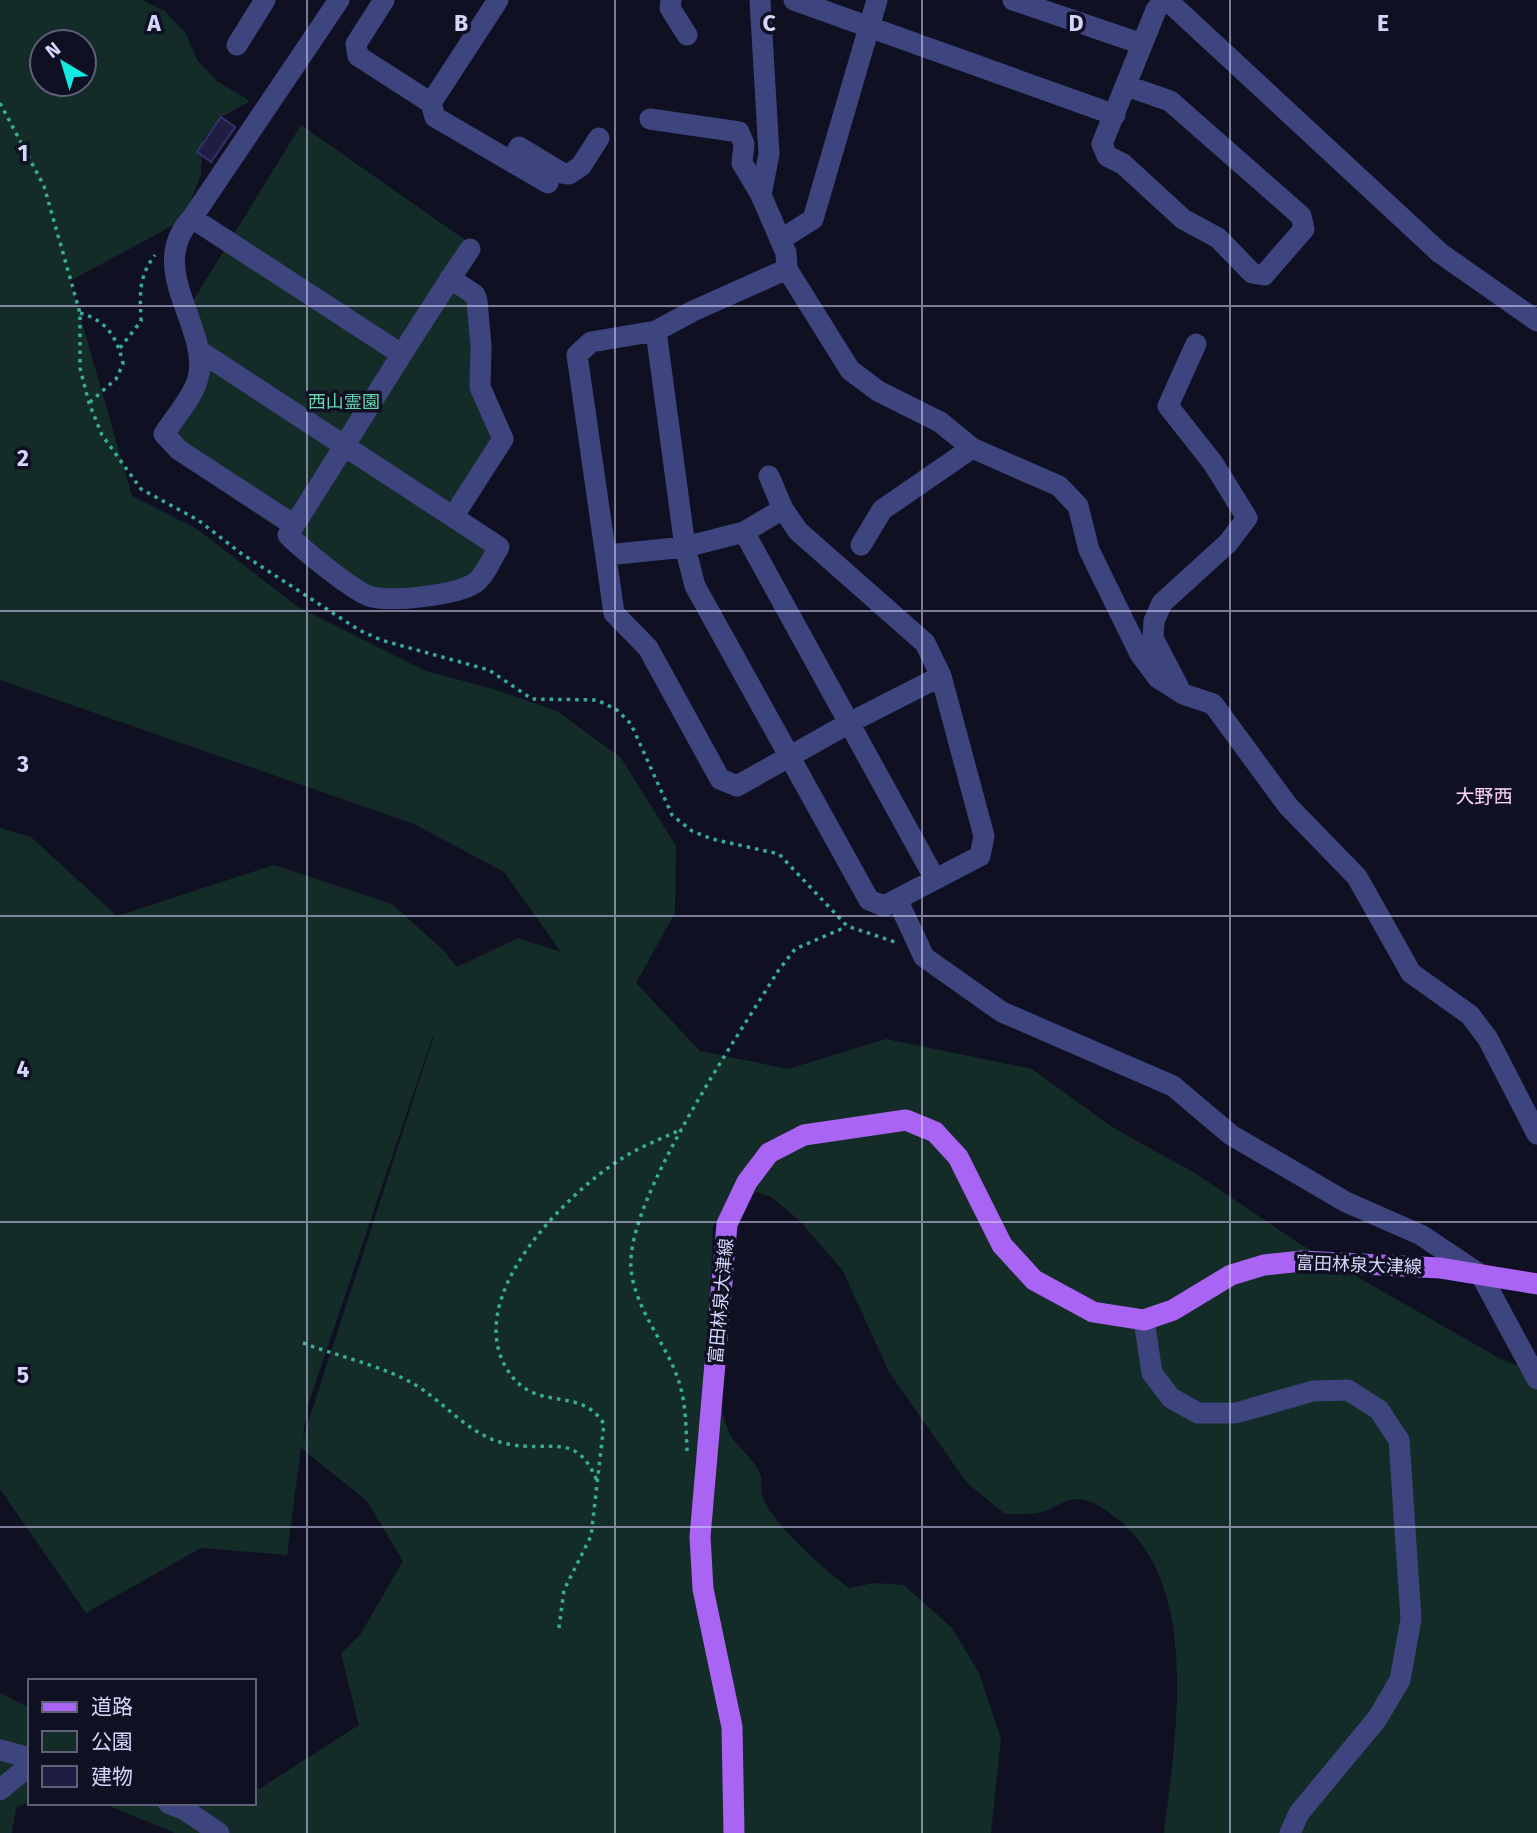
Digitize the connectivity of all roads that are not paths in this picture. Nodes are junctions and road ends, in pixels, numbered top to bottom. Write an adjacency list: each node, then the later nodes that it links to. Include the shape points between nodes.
1 (340, 0): 23 (street)
2 (384, 0): 16 (street, via 356,44 358,56)
3 (498, 0): 16 (street)
4 (671, 0): 12 (street, via 670,8)
5 (760, 0): 22 (street, via 769,154)
6 (794, 0): 11 (street)
7 (877, 0): 11 (street)
8 (1013, 0): 14 (street)
9 (1166, 0): 14 (street, via 1156,10); 28 (street, via 1440,253)
10 (258, 3): 13 (street)
11 (870, 27): 17 (street); 24 (street, via 813,219)
12 (687, 35)
13 (237, 44)
14 (1142, 44): 15 (street)
15 (1126, 86): 17 (street); 17 (street, via 1170,101 1301,216 1304,229 1264,275 1252,273 1218,238 1183,219 1123,164 1107,156 1102,145)
16 (431, 103): 20 (street, via 435,117)
17 (1115, 115)
18 (650, 119): 22 (street, via 674,133 739,132 743,163)
19 (598, 138): 20 (street, via 581,166 569,174 519,147)
20 (512, 162): 21 (street)
21 (548, 183)
22 (761, 195): 24 (street)
23 (192, 218): 31 (street, via 180,230 174,246 184,309); 32 (street)
24 (780, 240): 26 (street)
25 (470, 249): 27 (street)
26 (788, 269): 29 (street); 34 (street, via 850,370 878,391 940,422)
27 (450, 278): 32 (street); 37 (street, via 475,295 481,387 503,439)
28 (1537, 321)
29 (656, 331): 41 (street); 42 (street, via 591,342 577,355)
30 (1196, 344): 44 (street, via 1168,406 1213,463 1247,518 1228,543 1162,603 1154,621 1153,638)
31 (198, 351): 33 (street); 38 (street, via 198,379 164,434 179,450)
32 (401, 354): 33 (street)
33 (344, 444): 37 (street); 38 (street)
34 (972, 449): 40 (street, via 882,510); 44 (street, via 1059,486 1078,506 1089,550 1140,654 1158,678)
35 (769, 476): 36 (street)
36 (783, 509): 39 (street); 43 (street, via 798,531 925,643)
37 (453, 517): 38 (street, via 499,547 477,582 432,596 369,596 302,549 288,535)
38 (294, 524)
39 (744, 532): 41 (street); 45 (street)
40 (861, 545)
41 (685, 547): 42 (street); 46 (street, via 695,586)
42 (607, 555): 46 (street, via 614,613 648,648 720,779 737,786)
43 (941, 676): 45 (street); 47 (street, via 984,836 980,856)
44 (1183, 694): 49 (street, via 1213,704 1288,806 1357,877 1411,974 1470,1015 1488,1039)
45 (850, 722): 46 (street); 47 (street)
46 (788, 756): 48 (street, via 869,900 884,906)
47 (935, 878): 48 (street)
48 (897, 899): 50 (street, via 924,957 1002,1012 1172,1086 1231,1135 1346,1202 1421,1236)
49 (1537, 1134)
50 (1481, 1275): 51 (main road, 富田林泉大津線); 52 (main road, 富田林泉大津線, via 1440,1268 1302,1261 1264,1265 1231,1275 1173,1310); 53 (street)
51 (1537, 1284)
52 (1144, 1320): 60 (main road, 富田林泉大津線, via 1093,1312 1034,1280 1002,1245 958,1157 935,1132 906,1120 804,1135 769,1153 747,1182 727,1224 700,1537 703,1589 732,1727); 61 (street, via 1152,1373 1171,1398 1198,1413 1236,1413 1313,1391 1348,1390 1379,1410 1399,1440 1411,1619 1400,1680 1377,1719 1299,1813)
53 (1537, 1379)
54 (0, 1750): 55 (street)
55 (28, 1757)
56 (28, 1767): 57 (street)
57 (0, 1790)
58 (173, 1805): 59 (street)
59 (219, 1833)
60 (734, 1833)
61 (1290, 1833)

